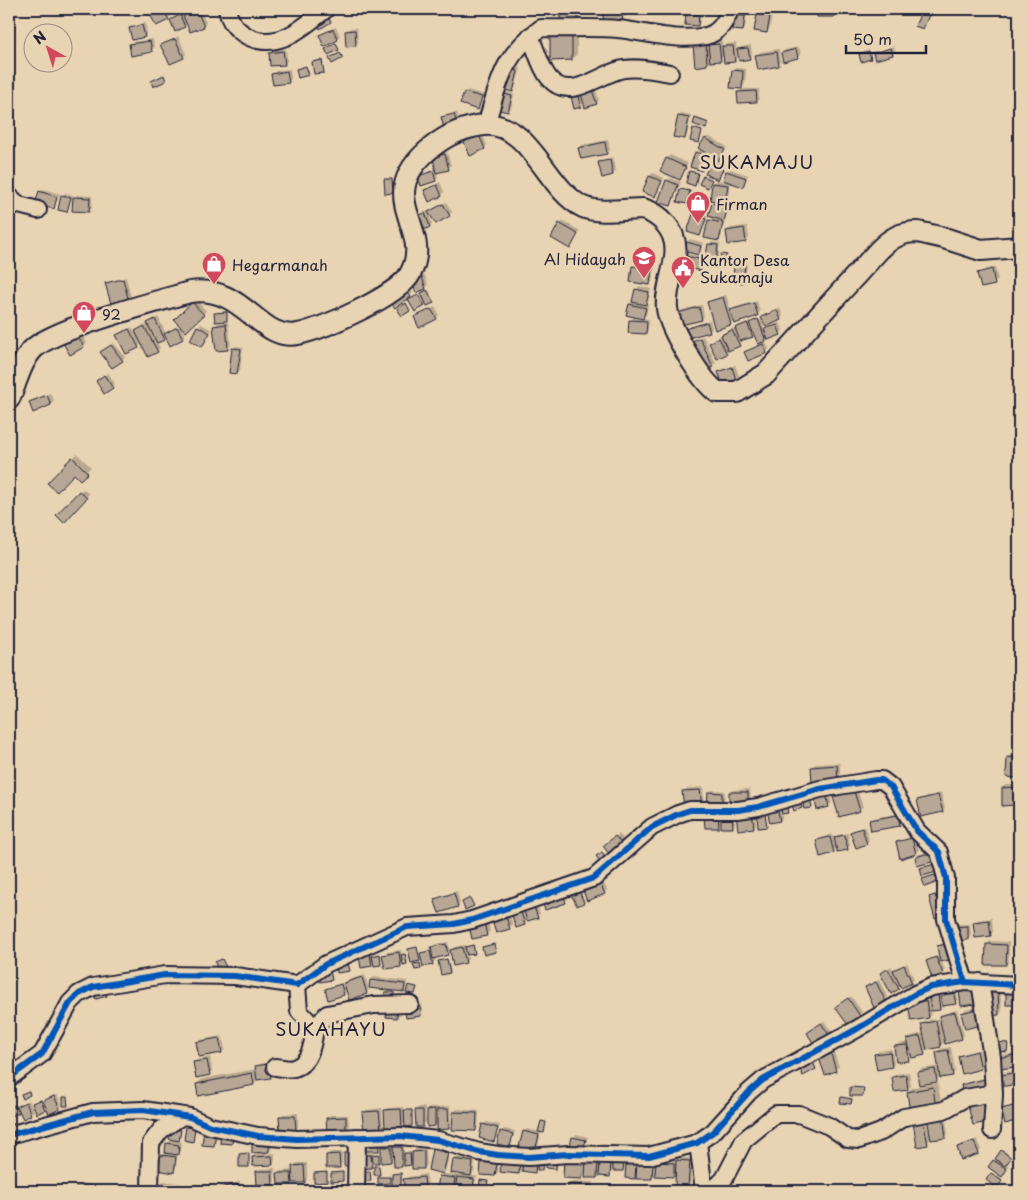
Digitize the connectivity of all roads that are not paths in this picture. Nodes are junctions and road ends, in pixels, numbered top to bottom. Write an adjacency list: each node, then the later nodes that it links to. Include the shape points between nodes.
1 (227, 9): 2 (street, via 237,28 256,40 266,42 299,30)
2 (326, 9)
3 (730, 9): 4 (street, via 728,18 708,36 692,38 617,29 541,28)
4 (530, 36): 5 (street, via 548,77 562,86 593,83 622,69); 6 (street, via 503,68)
5 (670, 73)
6 (486, 125): 9 (main road, via 496,126 520,140 577,204 593,210 643,209 651,211 668,226 677,247 666,295 668,320 701,378 717,392 737,392 766,374 894,237 918,232 988,251); 10 (main road, via 460,130 449,136 413,165 403,197 415,240 414,264 404,283 376,302 310,331 286,335 265,326 223,294 202,290 190,292 42,342 26,358)
7 (9, 196): 8 (street, via 18,205)
8 (38, 210)
9 (1019, 247)
10 (9, 399)
11 (972, 982): 12 (street, via 946,919 946,878 939,852 917,831 891,787 882,780 876,780 820,789 758,807 690,810 678,814 652,827 594,878 472,920 407,927 326,964); 13 (street); 18 (street, via 992,1058); 23 (street, via 946,984 915,994 772,1075 749,1092 713,1132)
12 (296, 985): 15 (street, via 299,1011); 17 (street, via 235,976 165,975 93,987 70,1003 42,1054)
13 (1019, 985)
14 (410, 1004): 15 (street, via 327,1014)
15 (315, 1028): 16 (street, via 313,1045 302,1064 294,1069)
16 (275, 1067)
17 (9, 1078)
18 (994, 1093): 20 (street); 27 (street, via 966,1098 944,1110 904,1117 881,1132 859,1140 848,1139 829,1126 799,1114 776,1114 744,1140 724,1179)
19 (182, 1116): 21 (street, via 143,1110 101,1111); 22 (street, via 258,1136 297,1139); 24 (street, via 161,1130 151,1143)
20 (992, 1130)
21 (9, 1135)
22 (357, 1137): 23 (street, via 400,1136 438,1140 479,1152 529,1157 568,1154 649,1156); 25 (street)
23 (698, 1142): 26 (street)
24 (150, 1191)
25 (356, 1191)
26 (704, 1191)
27 (712, 1191)

